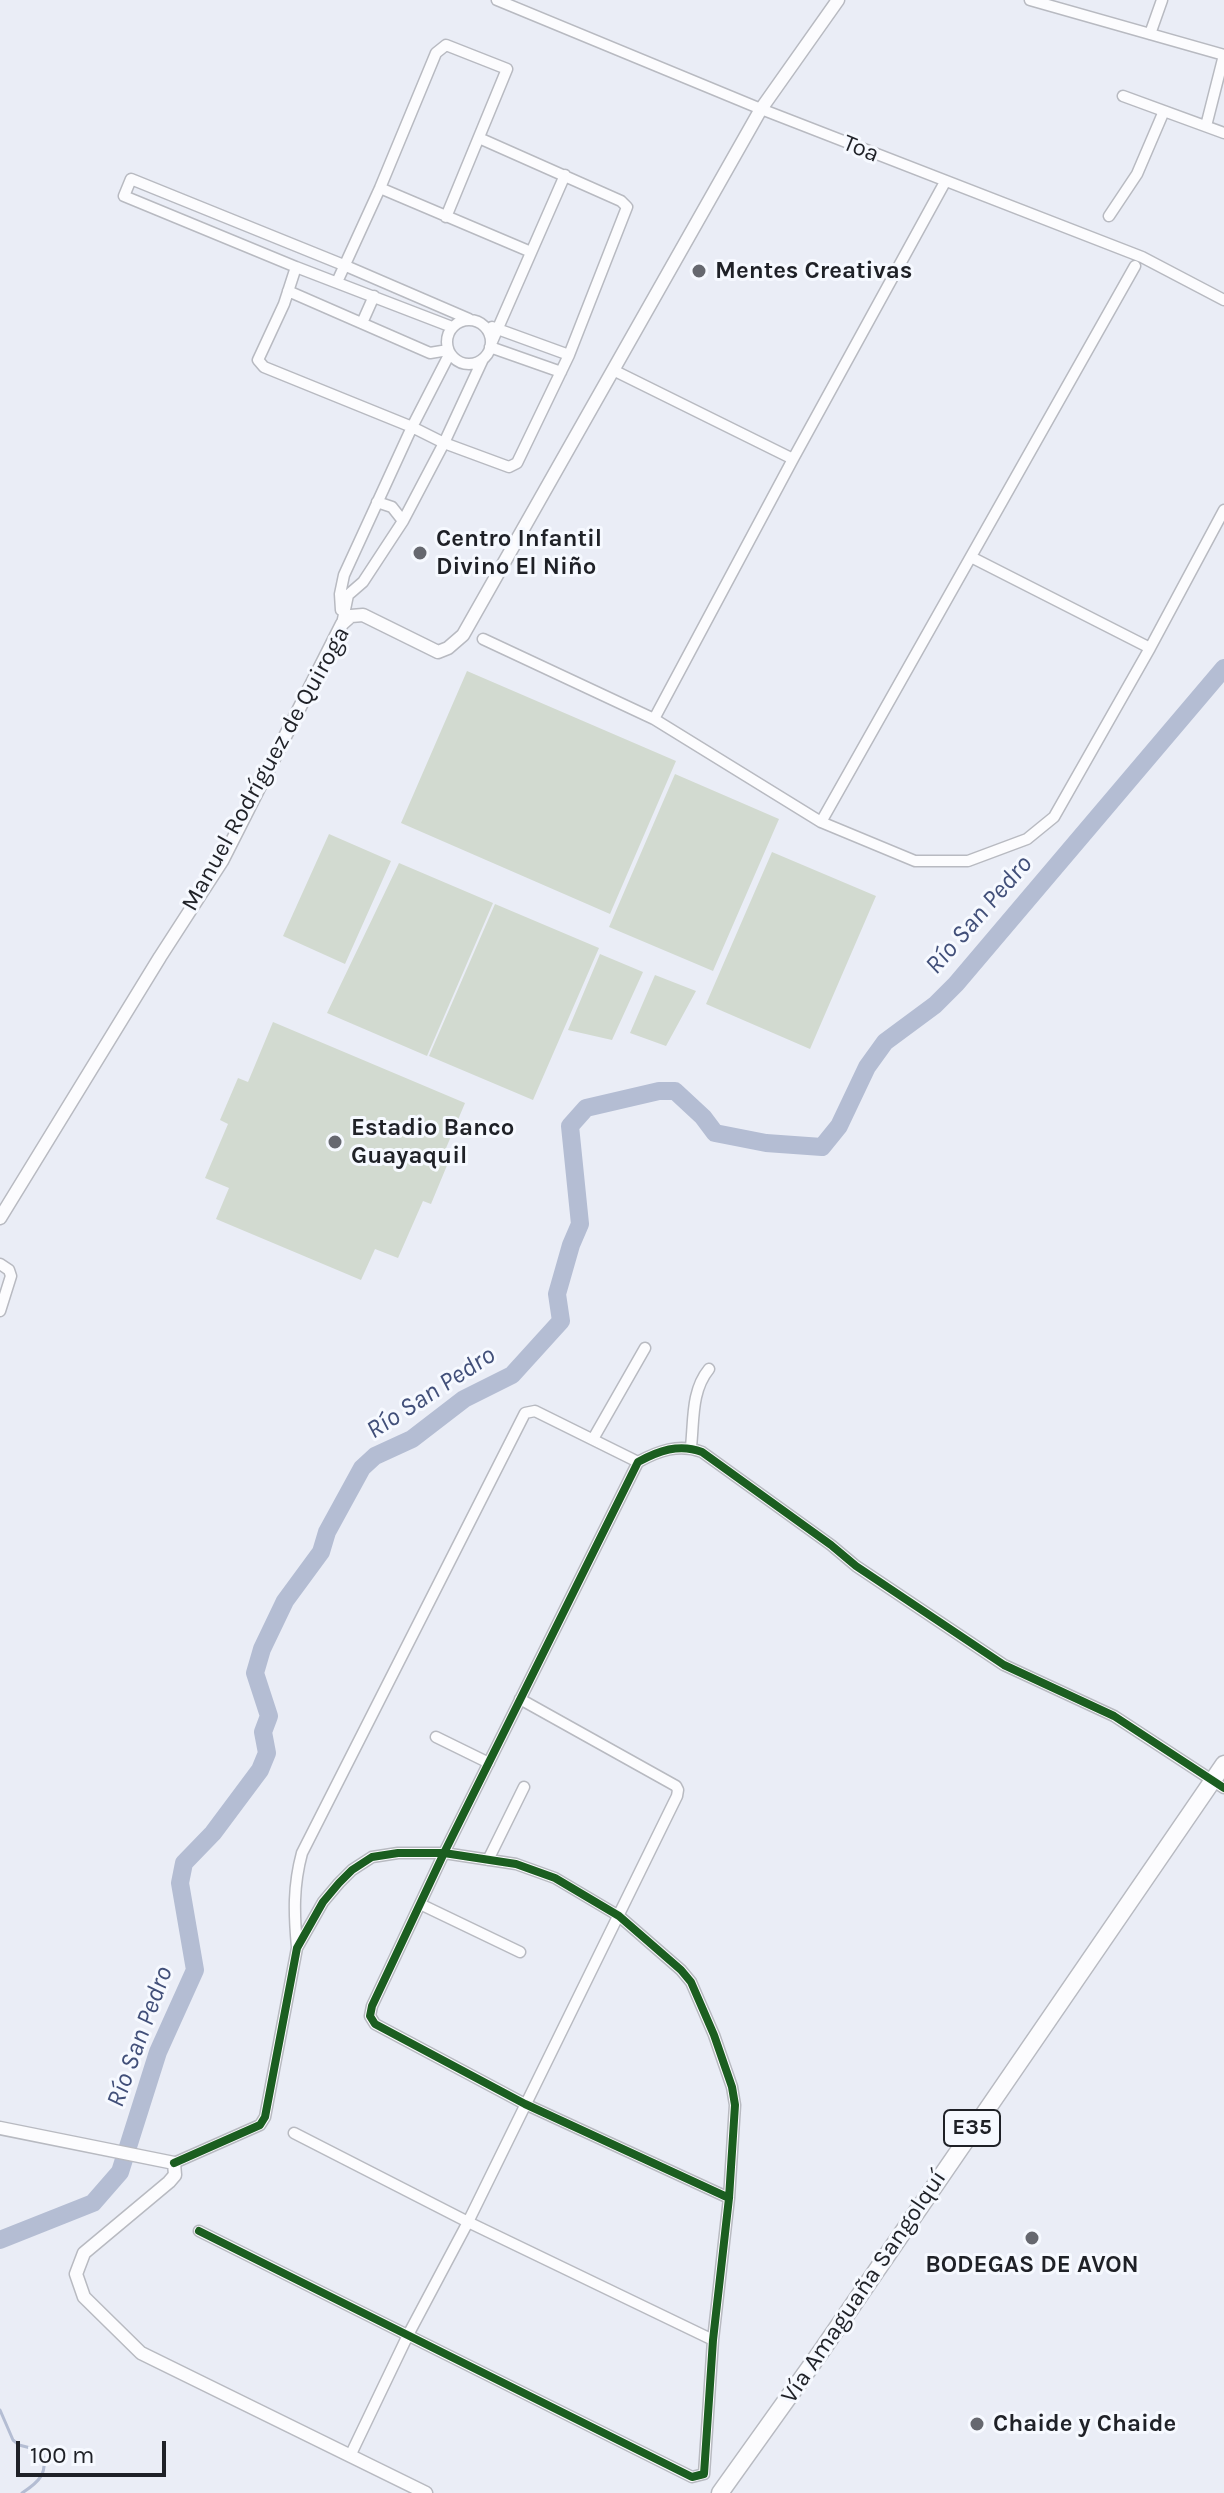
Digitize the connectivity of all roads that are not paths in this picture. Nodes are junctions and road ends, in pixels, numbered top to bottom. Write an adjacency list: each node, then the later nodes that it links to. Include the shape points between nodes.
1 (497, 0): 8 (street, Toa)
2 (838, 0): 8 (street, Manuel Rodríguez de Quiroga)
3 (1030, 0): 5 (street)
4 (1162, 0): 5 (street)
5 (1150, 34): 6 (street)
6 (1224, 55): 10 (street)
7 (1123, 96): 9 (street)
8 (761, 109): 14 (street, Toa); 37 (street, Manuel Rodríguez de Quiroga)
9 (1164, 111): 10 (street); 16 (street, via 1137,174)
10 (1206, 126): 11 (street)
11 (1223, 128)
12 (479, 138): 13 (street); 15 (street, via 507,69 446,45 436,53); 17 (street)
13 (565, 175): 19 (street); 35 (street, via 627,207)
14 (945, 182): 27 (street, Toa, via 1142,257); 41 (street)
15 (380, 188): 17 (street); 21 (street)
16 (1109, 216)
17 (446, 217): 19 (street)
18 (282, 240): 20 (street); 20 (street, via 131,179 124,196); 21 (street)
19 (531, 252): 32 (street)
20 (275, 259): 23 (street)
21 (346, 266): 24 (street); 28 (street)
22 (1135, 266): 45 (street)
23 (296, 267): 24 (street); 25 (street)
24 (337, 282): 26 (street)
25 (288, 291): 29 (street); 39 (street, via 259,362)
26 (374, 296): 29 (street); 31 (street)
27 (1224, 300)
28 (469, 319): 30 (street); 31 (street)
29 (362, 323): 34 (street, via 430,353)
30 (484, 325): 32 (street); 33 (street)
31 (452, 327): 34 (street, via 446,338)
32 (498, 328): 33 (street); 35 (street)
33 (490, 346): 36 (street); 38 (street)
34 (449, 352): 36 (street, via 465,364); 39 (street)
35 (569, 355): 38 (street)
36 (483, 359): 40 (street)
37 (613, 370): 41 (street); 46 (street, Manuel Rodríguez de Quiroga, via 455,643 438,652 363,615)
38 (561, 372): 40 (street, via 513,466)
39 (412, 427): 40 (street); 42 (street)
40 (444, 443): 44 (street)
41 (793, 459): 49 (street)
42 (377, 502): 44 (street, via 392,507); 46 (street, via 344,575)
43 (1224, 510): 48 (street)
44 (403, 521): 46 (street, via 363,582 348,595)
45 (971, 557): 48 (street); 50 (street)
46 (342, 624): 51 (street, Manuel Rodríguez de Quiroga, via 222,861)
47 (483, 639): 49 (street)
48 (1150, 648): 50 (street, via 1054,817 1027,839 968,861 915,861)
49 (654, 719): 50 (street)
50 (821, 822)
51 (0, 1218)
52 (0, 1264): 53 (street, via 11,1276)
53 (0, 1311)
54 (645, 1348): 56 (street)
55 (709, 1369): 57 (street, via 696,1395)
56 (593, 1439): 58 (street); 69 (street, via 535,1411 520,1421 302,1853 293,1904)
57 (691, 1447): 58 (street, via 655,1453); 63 (street, via 872,1578 1004,1665 1114,1716)
58 (638, 1462): 59 (street)
59 (520, 1699): 61 (street); 68 (street, via 678,1790)
60 (436, 1737): 61 (street)
61 (489, 1763): 65 (street)
62 (1224, 1764): 63 (highway, Vía Amaguaña Sangolquí / E35)
63 (1218, 1784): 82 (highway, Vía Amaguaña Sangolquí / E35)
64 (524, 1787): 66 (street)
65 (444, 1853): 66 (street); 67 (street); 69 (street, via 372,1857 323,1902)
66 (488, 1860): 68 (street, via 555,1878)
67 (420, 1904): 70 (street); 71 (street, via 370,2016 375,2024)
68 (619, 1916): 71 (street); 75 (street, via 691,1982 714,2035 735,2105)
69 (297, 1948): 74 (street, via 265,2117 260,2125)
70 (520, 1952)
71 (525, 2104): 75 (street); 76 (street)
72 (0, 2128): 74 (street)
73 (294, 2133): 76 (street)
74 (168, 2161): 80 (street, via 175,2175 169,2182 84,2253 76,2274 84,2297 141,2353)
75 (729, 2198): 79 (street)
76 (468, 2222): 78 (street); 79 (street)
77 (199, 2231): 78 (street)
78 (408, 2335): 79 (street, via 692,2477 706,2469); 80 (street)
79 (713, 2340)
80 (350, 2456): 81 (street)
81 (426, 2493)
82 (720, 2493)

